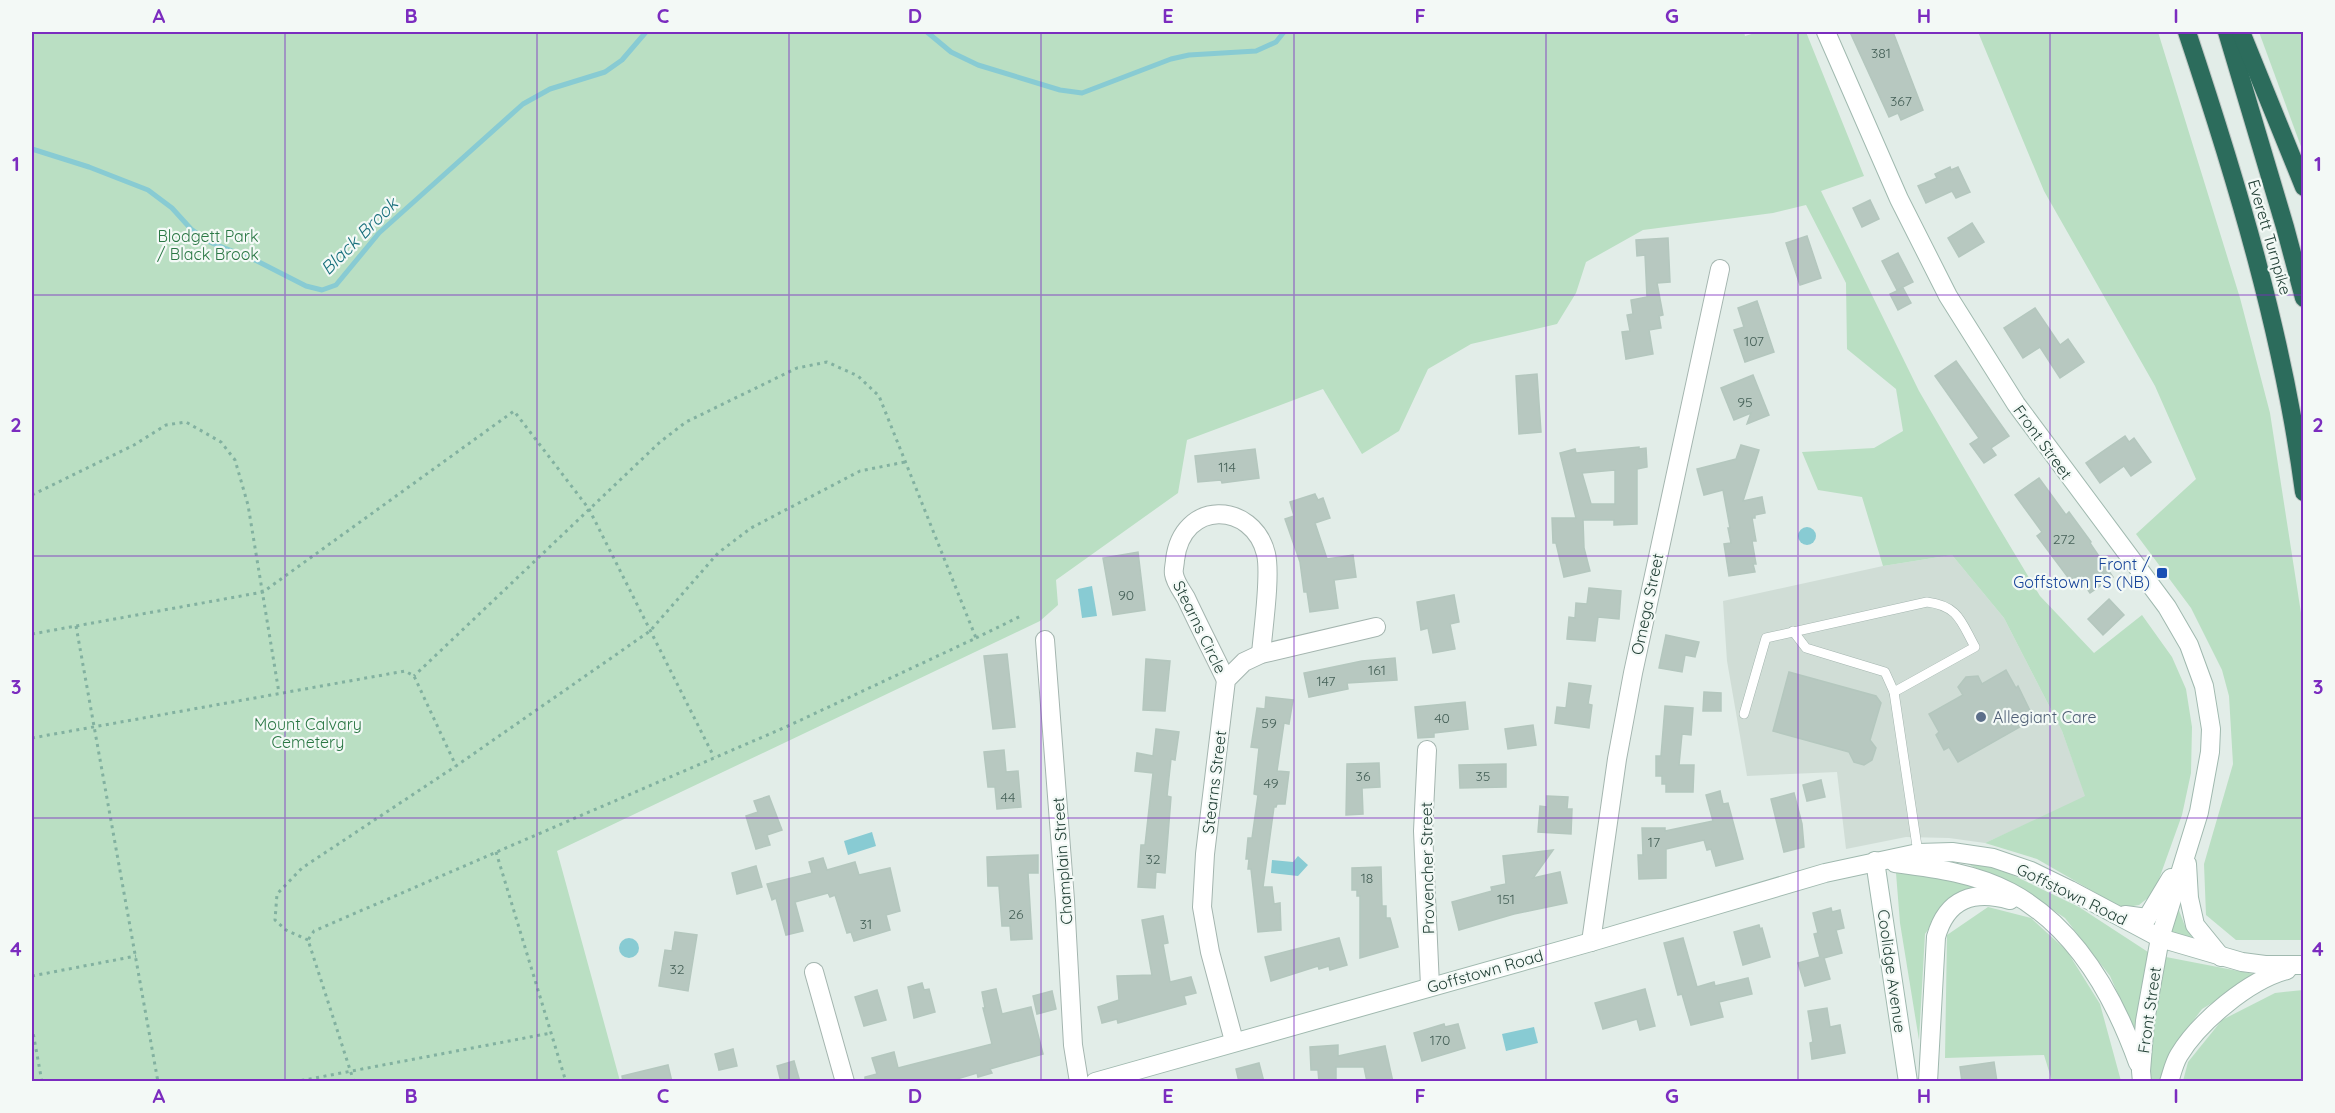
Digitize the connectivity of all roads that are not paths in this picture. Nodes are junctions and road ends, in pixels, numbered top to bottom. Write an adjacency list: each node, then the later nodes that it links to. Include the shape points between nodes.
1 (1826, 32): 18 (main road, Front Street, via 1885,170 1948,296 2016,404 2167,607 2189,645 2204,686 2211,729 2205,782)
2 (2187, 32): 8 (highway, Everett Turnpike, via 2269,301)
3 (2227, 32): 7 (highway, Everett Turnpike)
4 (2241, 32): 5 (highway)
5 (2304, 187)
6 (1720, 268): 23 (main road, Omega Street, via 1632,673)
7 (2304, 298)
8 (2304, 492)
9 (1376, 627): 12 (main road)
10 (1793, 632): 14 (lane, via 1806,648 1885,672); 14 (lane, via 1928,602 1943,604 1958,615 1975,647); 15 (lane, via 1766,639)
11 (1045, 640): 32 (main road, Champlain Street, via 1065,889 1072,1045)
12 (1261, 654): 13 (main road, via 1244,662); 13 (main road, Stearns Circle, via 1266,554 1257,534 1240,519 1224,514 1200,517 1186,530 1177,549 1174,574)
13 (1227, 680): 28 (main road, Stearns Street, via 1202,908)
14 (1893, 692): 17 (lane)
15 (1744, 714)
16 (1427, 750): 27 (main road, Provencher Street, via 1423,831)
17 (1918, 853): 19 (main road, Goffstown Road); 21 (main road, Goffstown Road, via 1952,852 1993,858 2031,871)
18 (2186, 854): 21 (main road, via 2147,918); 22 (main road, Front Street); 24 (main road, via 2195,925)
19 (1875, 861): 20 (main road, Goffstown Road, via 1979,879 2010,892); 23 (main road, Goffstown Road); 33 (main road, Coolidge Avenue)
20 (2037, 910): 29 (main road, Goffstown Road, via 2069,939 2107,992 2126,1028); 34 (main road, via 1976,895 1950,909 1940,924)
21 (2113, 914): 22 (main road, Goffstown Road)
22 (2160, 939): 24 (main road, Goffstown Road); 29 (main road, Front Street, via 2145,1022)
23 (1592, 942): 27 (main road, Goffstown Road)
24 (2221, 957): 25 (main road, Goffstown Road, via 2265,965)
25 (2304, 965): 35 (main road, via 2254,984 2205,1024 2178,1056)
26 (814, 972): 31 (main road)
27 (1430, 986): 28 (main road, Goffstown Road)
28 (1234, 1041): 30 (main road, Goffstown Road)
29 (2142, 1076)
30 (1099, 1081)
31 (845, 1082)
32 (1079, 1082)
33 (1908, 1082)
34 (1928, 1082)
35 (2169, 1082)

